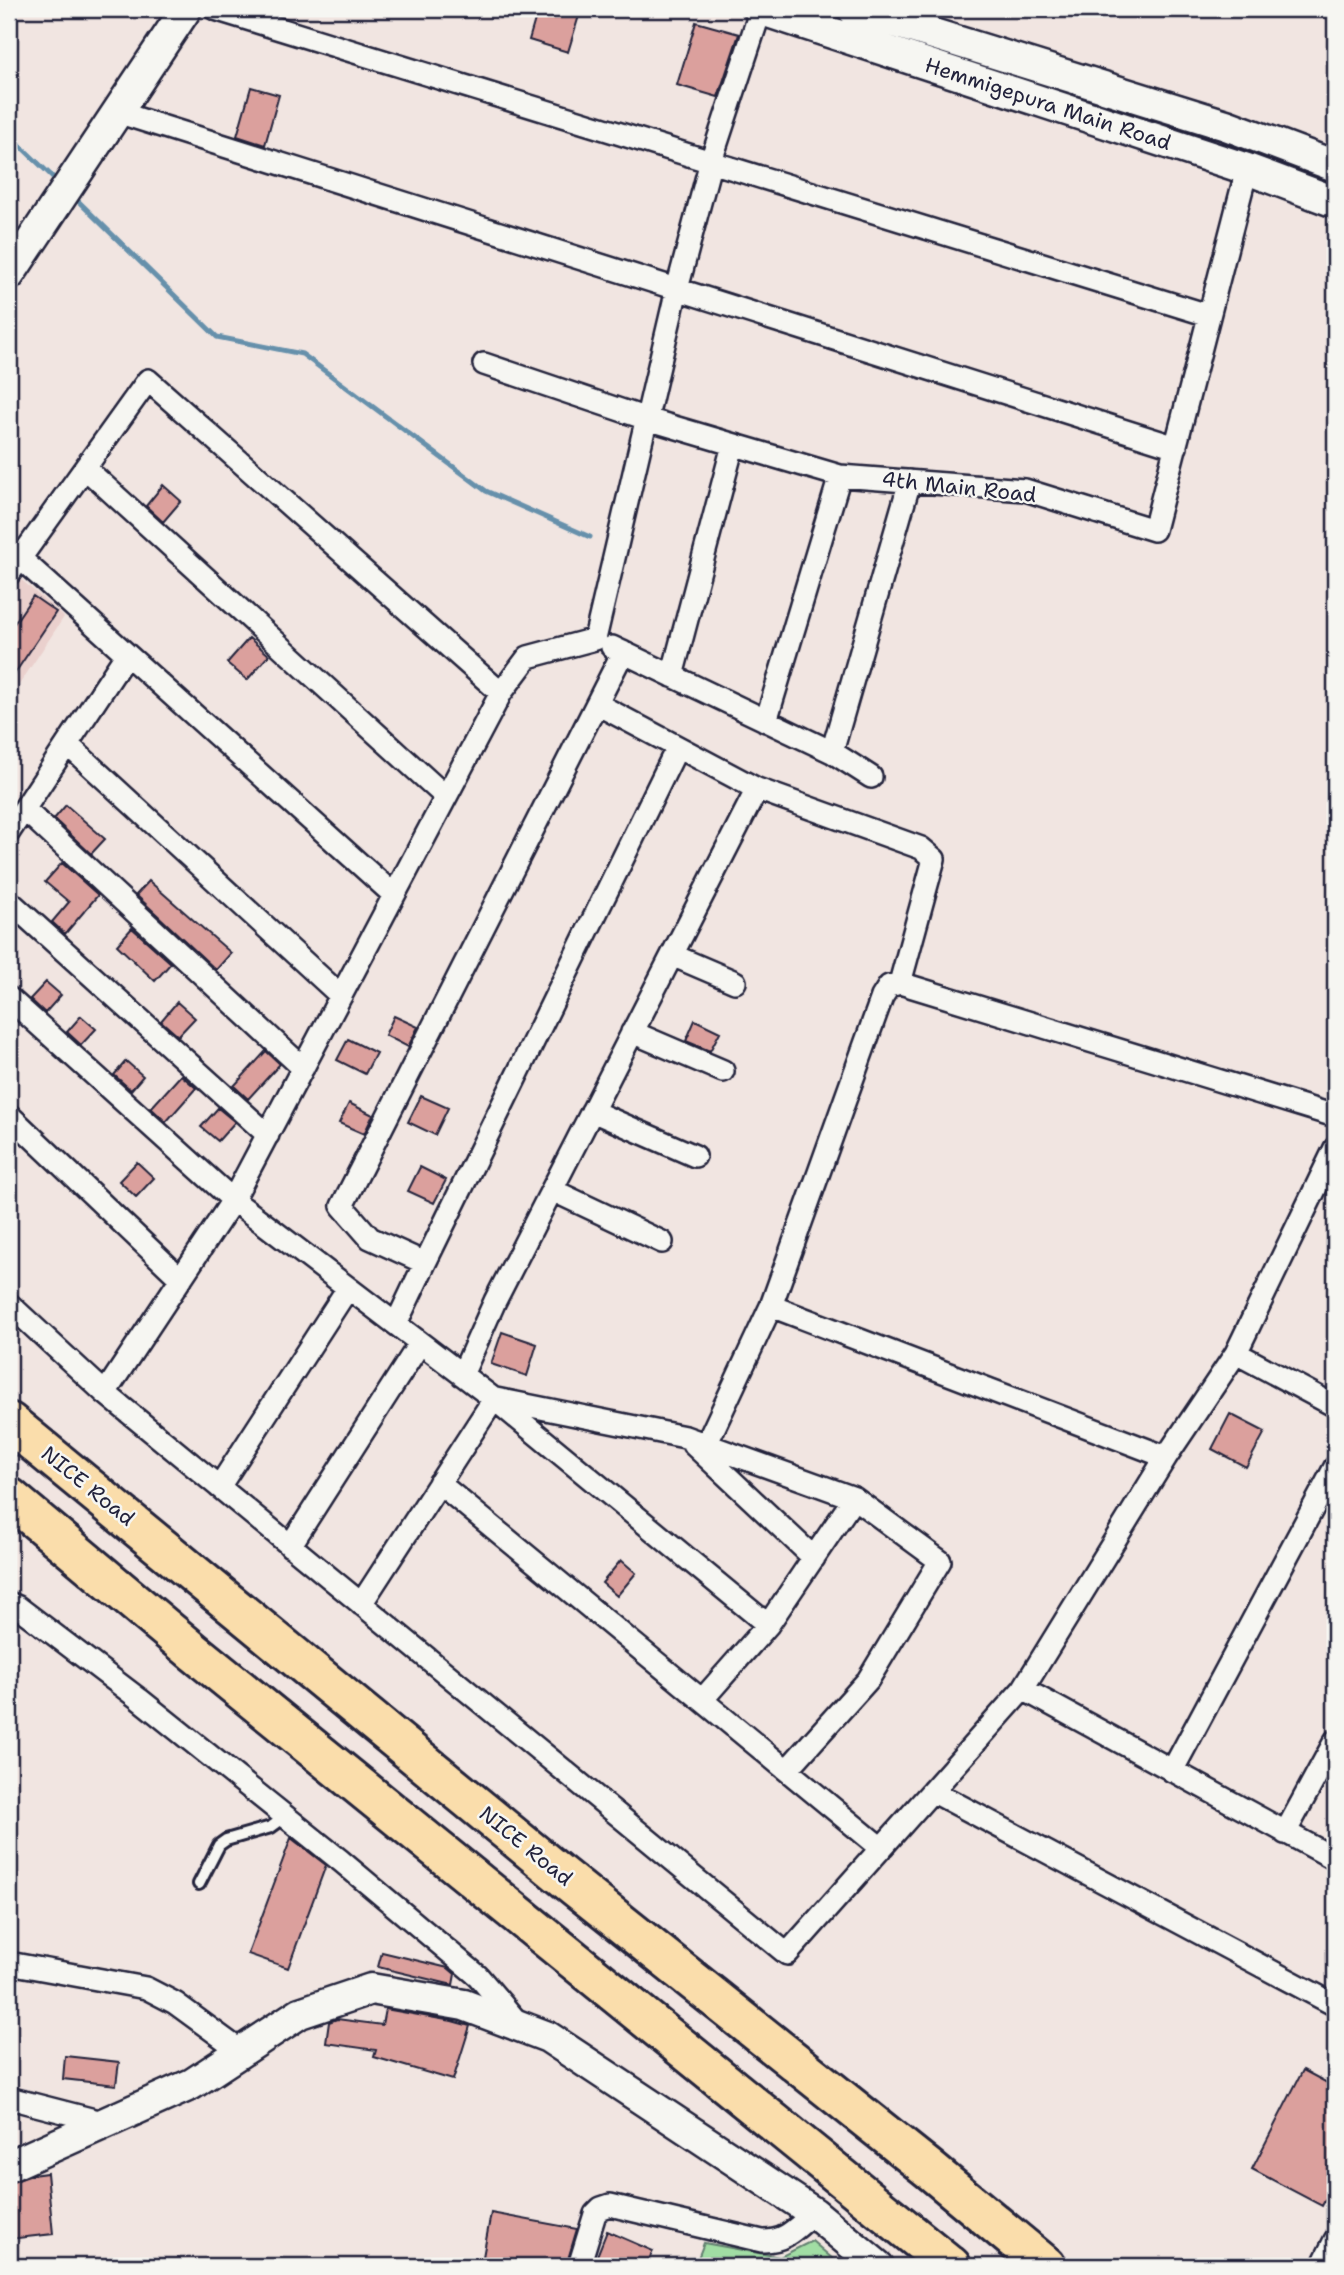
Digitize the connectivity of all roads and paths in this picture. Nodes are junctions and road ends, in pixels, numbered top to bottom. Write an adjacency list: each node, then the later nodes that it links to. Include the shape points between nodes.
1 (186, 9): 6 (street)
2 (215, 9): 7 (street)
3 (760, 9): 7 (street); 9 (street, Hemmigepura Main Road)
4 (853, 9): 5 (street, Hemmigepura Main Road)
5 (885, 13): 8 (street, Hemmigepura Main Road, via 1226,125)
6 (117, 112): 11 (street); 12 (street)
7 (711, 161): 12 (street); 13 (street)
8 (1335, 166)
9 (1247, 169): 10 (street, Hemmigepura Main Road); 13 (street, 4th Main Road)
10 (1335, 202)
11 (9, 275)
12 (677, 289): 15 (street); 17 (street)
13 (1208, 315): 17 (street, 4th Main Road)
14 (484, 364): 15 (street, 4th Main Road)
15 (646, 419): 16 (street, 4th Main Road); 22 (street)
16 (733, 444): 19 (street, 4th Main Road); 25 (street)
17 (1175, 447): 20 (street, 4th Main Road, via 1154,530 1025,490)
18 (85, 468): 21 (street); 26 (street, via 148,380); 34 (street)
19 (840, 476): 20 (street, 4th Main Road); 28 (street)
20 (910, 481): 31 (street)
21 (15, 566): 24 (street)
22 (595, 639): 23 (street); 26 (street, via 528,657)
23 (623, 652): 25 (street); 27 (street)
24 (126, 656): 29 (street); 37 (street)
25 (672, 676): 28 (street)
26 (501, 693): 34 (street)
27 (597, 704): 30 (street); 56 (street, via 342,1206 370,1238)
28 (766, 721): 31 (street)
29 (67, 744): 35 (street); 42 (street)
30 (677, 748): 33 (street); 56 (street)
31 (832, 752): 32 (street)
32 (871, 776)
33 (757, 789): 39 (street); 41 (street, via 921,848 934,859)
34 (446, 797): 37 (street)
35 (24, 809): 36 (street); 45 (street)
36 (9, 832)
37 (394, 895): 42 (street)
38 (9, 901): 50 (street)
39 (672, 955): 40 (street); 44 (street)
40 (735, 982)
41 (900, 983): 49 (street); 60 (street, via 885,990)
42 (341, 996): 45 (street)
43 (9, 998): 54 (street)
44 (632, 1032): 46 (street); 47 (street)
45 (303, 1068): 50 (street)
46 (723, 1071)
47 (592, 1111): 52 (street); 53 (street)
48 (9, 1115): 57 (street)
49 (1335, 1116)
50 (268, 1135): 54 (street)
51 (1335, 1149): 63 (street)
52 (695, 1156)
53 (552, 1190): 55 (street); 64 (street)
54 (233, 1200): 57 (street); 58 (street)
55 (662, 1242)
56 (425, 1263): 61 (street)
57 (181, 1279): 65 (street)
58 (348, 1288): 61 (street); 74 (street)
59 (9, 1304): 65 (street)
60 (771, 1306): 70 (street); 71 (street)
61 (396, 1324): 62 (street)
62 (420, 1342): 64 (street); 77 (street)
63 (1236, 1353): 67 (street); 71 (street)
64 (462, 1375): 66 (street)
65 (105, 1393): 74 (street)
66 (494, 1399): 69 (street); 73 (street); 81 (street)
67 (1335, 1406)
68 (9, 1422): 105 (highway, NICE Road)
69 (685, 1437): 70 (street); 78 (street)
70 (706, 1445): 76 (street)
71 (1166, 1457): 82 (street)
72 (1335, 1467): 86 (street)
73 (439, 1483): 80 (street); 83 (street)
74 (219, 1487): 77 (street)
75 (9, 1497): 104 (highway)
76 (854, 1498): 78 (street); 85 (street, via 940,1561 868,1680)
77 (290, 1546): 80 (street)
78 (814, 1558): 81 (street)
79 (9, 1603): 88 (street)
80 (361, 1604): 90 (street, via 786,1954)
81 (768, 1625): 83 (street)
82 (1023, 1689): 86 (street); 87 (street)
83 (702, 1700): 85 (street)
84 (1335, 1741): 89 (street)
85 (787, 1770): 90 (street)
86 (1172, 1771): 89 (street)
87 (932, 1791): 90 (street); 94 (street)
88 (286, 1816): 92 (lane, via 271,1827 219,1845); 95 (street, via 478,1976)
89 (1285, 1833): 91 (street)
90 (881, 1848)
91 (1335, 1859)
92 (199, 1884)
93 (9, 1963): 96 (street, via 146,1988 175,2003)
94 (1335, 2005)
95 (522, 2026): 96 (street, via 464,2005 371,1989 300,2013); 100 (street, via 548,2037)
96 (242, 2052): 98 (street, via 192,2084)
97 (9, 2098): 98 (street)
98 (106, 2123): 99 (street)
99 (9, 2166)
100 (814, 2213): 102 (street, via 774,2242 610,2205 595,2214); 103 (street)
101 (1335, 2240): 106 (street)
102 (579, 2266)
103 (878, 2266)
104 (951, 2266)
105 (1046, 2266)
106 (1322, 2266)

